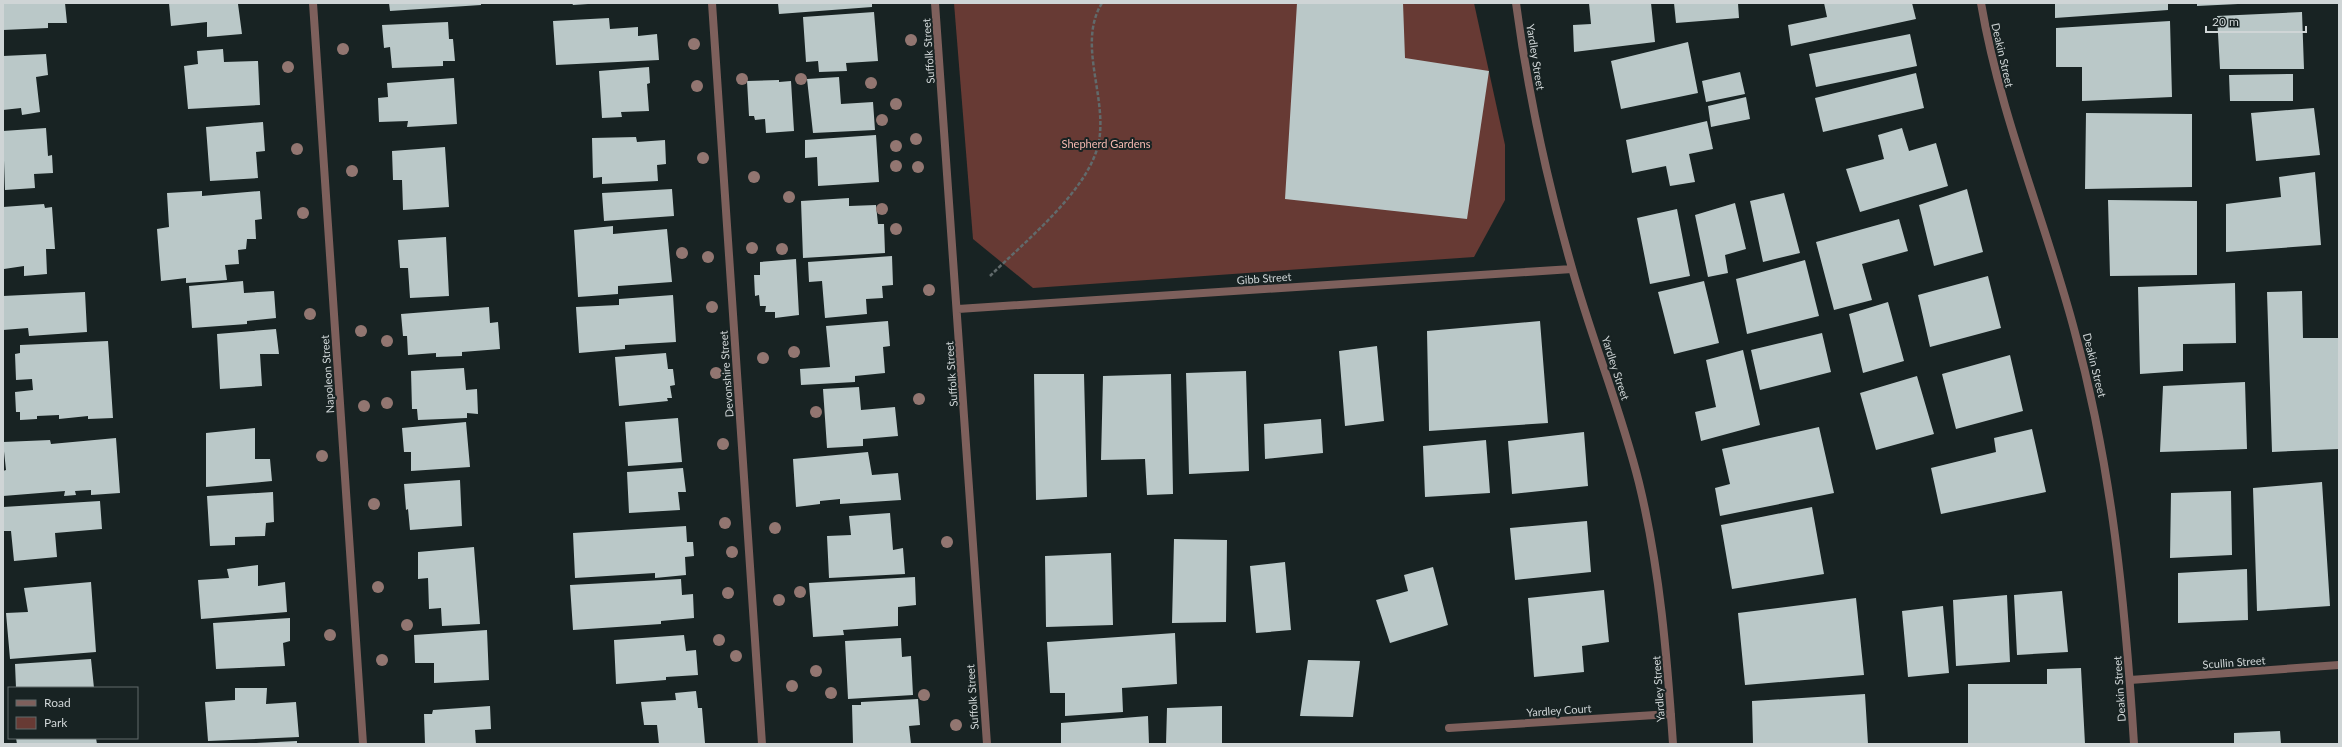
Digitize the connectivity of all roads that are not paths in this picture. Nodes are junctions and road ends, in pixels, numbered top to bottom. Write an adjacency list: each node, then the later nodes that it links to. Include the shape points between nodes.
1 (313, 3): 12 (street, Napoleon Street)
2 (712, 3): 13 (street, Devonshire Street)
3 (935, 3): 7 (street, Suffolk Street)
4 (1516, 3): 6 (street, Yardley Street, via 1538,140)
5 (1981, 3): 9 (street, Deakin Street, via 2000,92 2074,328 2091,393 2107,472 2122,580)
6 (1572, 269): 7 (street, Gibb Street); 10 (street, Yardley Street, via 1639,483 1664,617)
7 (958, 309): 14 (street, Suffolk Street)
8 (2339, 665): 9 (street, Scullin Street)
9 (2130, 680): 16 (street, Deakin Street)
10 (1671, 714): 11 (street, Yardley Court); 15 (street, Yardley Street)
11 (1449, 728)
12 (363, 744)
13 (762, 744)
14 (987, 744)
15 (1673, 744)
16 (2134, 744)

